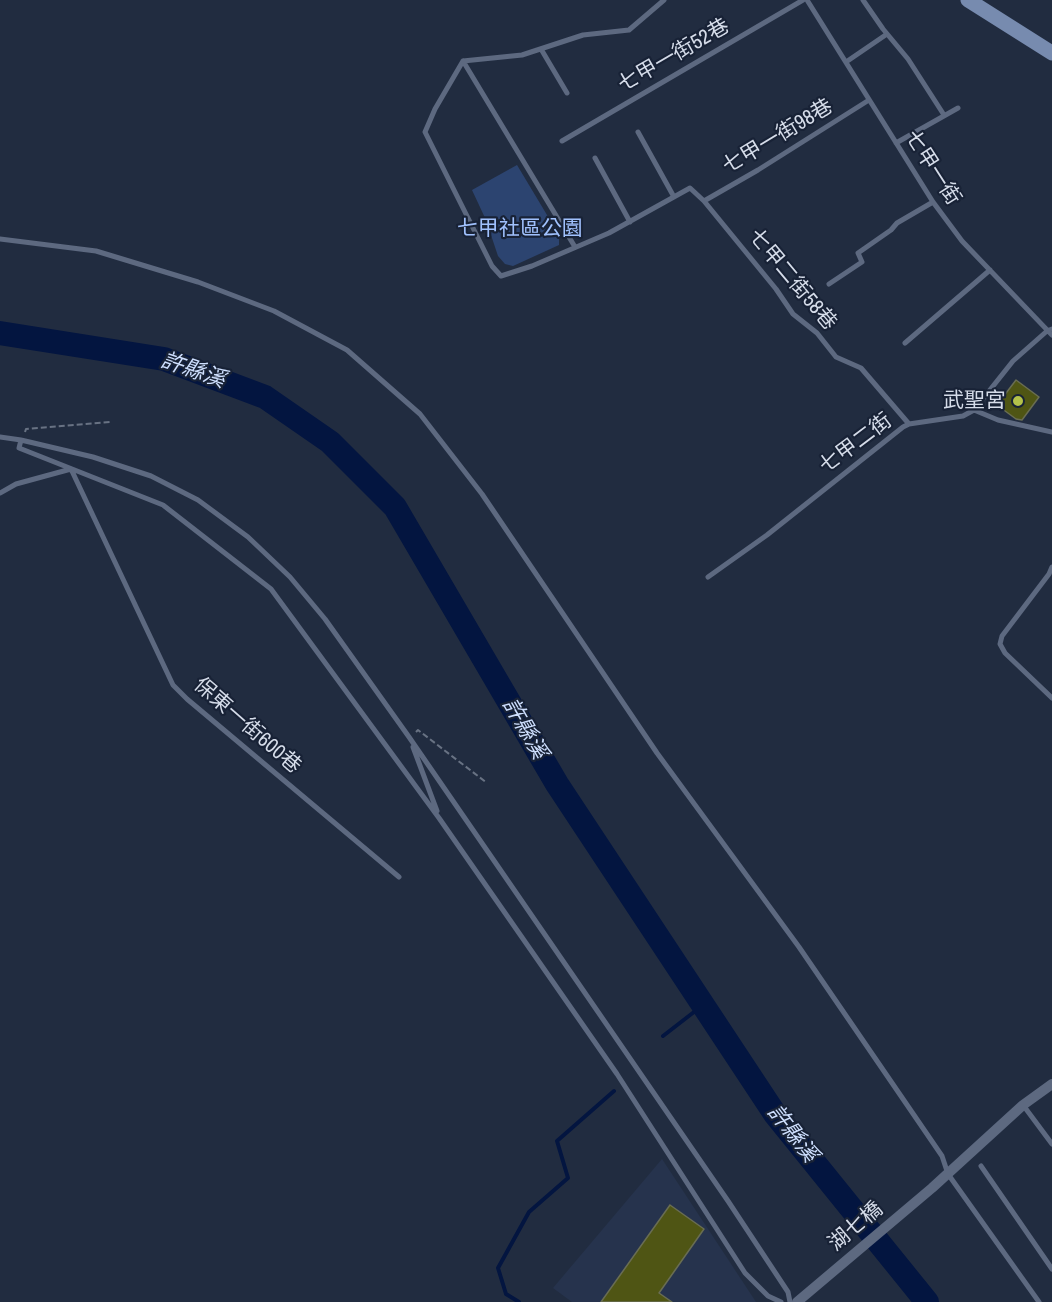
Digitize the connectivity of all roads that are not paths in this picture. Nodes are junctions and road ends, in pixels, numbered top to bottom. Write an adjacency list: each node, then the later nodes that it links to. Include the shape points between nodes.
1 (664, 0): 6 (lane, via 629,30 583,35)
2 (805, 0): 9 (lane, 七甲一街); 15 (lane, 七甲一街52巷)
3 (863, 0): 5 (lane)
4 (968, 0): 7 (main road)
5 (887, 34): 9 (lane); 13 (lane, via 908,58)
6 (541, 49): 8 (lane); 10 (lane)
7 (1052, 53)
8 (463, 62): 23 (lane); 23 (lane, via 425,132 492,266 501,276)
9 (846, 62): 11 (lane, 七甲一街)
10 (567, 93)
11 (869, 100): 16 (lane, 七甲一街); 19 (lane, 七甲一街98巷)
12 (958, 108): 13 (lane)
13 (944, 116): 16 (lane)
14 (638, 132): 18 (lane)
15 (562, 141)
16 (896, 142): 20 (lane, 七甲一街)
17 (594, 158): 21 (lane)
18 (674, 197): 19 (lane, via 690,188); 21 (lane)
19 (704, 201): 29 (lane, 七甲二街58巷, via 793,314 817,333 836,357 861,368)
20 (933, 202): 24 (lane, 七甲一街); 25 (lane, via 858,253 862,262)
21 (630, 222): 23 (lane)
22 (0, 239): 45 (lane, via 96,251 198,282 274,311 347,350 420,414 482,494 657,753 799,947 942,1156)
23 (575, 247)
24 (990, 270): 26 (lane, 七甲一街); 27 (lane)
25 (829, 284)
26 (1050, 332): 28 (lane, via 1013,361)
27 (905, 343)
28 (974, 410): 29 (lane, 七甲二街, via 963,416); 30 (lane, via 998,420)
29 (909, 424): 36 (lane, 七甲二街)
30 (1052, 432)
31 (0, 437): 32 (lane)
32 (21, 440): 33 (lane, via 19,448); 38 (lane, via 151,476 198,500 248,537 290,577 325,619)
33 (71, 469): 34 (lane, via 16,484); 39 (lane, via 163,505 272,590); 40 (lane, 保東一街600巷, via 173,684)
34 (0, 493)
35 (1052, 567): 37 (lane, via 1000,644)
36 (708, 577)
37 (1052, 698)
38 (409, 737): 39 (lane); 49 (lane, via 728,1201 788,1292)
39 (439, 819): 48 (lane, via 617,1074 745,1273 768,1296)
40 (399, 877)
41 (1052, 1083): 42 (street, 湖七橋)
42 (1023, 1105): 43 (lane); 45 (street, 湖七橋)
43 (1052, 1144)
44 (981, 1166): 46 (lane)
45 (948, 1174): 47 (street, 湖七橋); 50 (lane)
46 (1052, 1269)
47 (800, 1299)
48 (781, 1302)
49 (790, 1302)
50 (1039, 1302)

